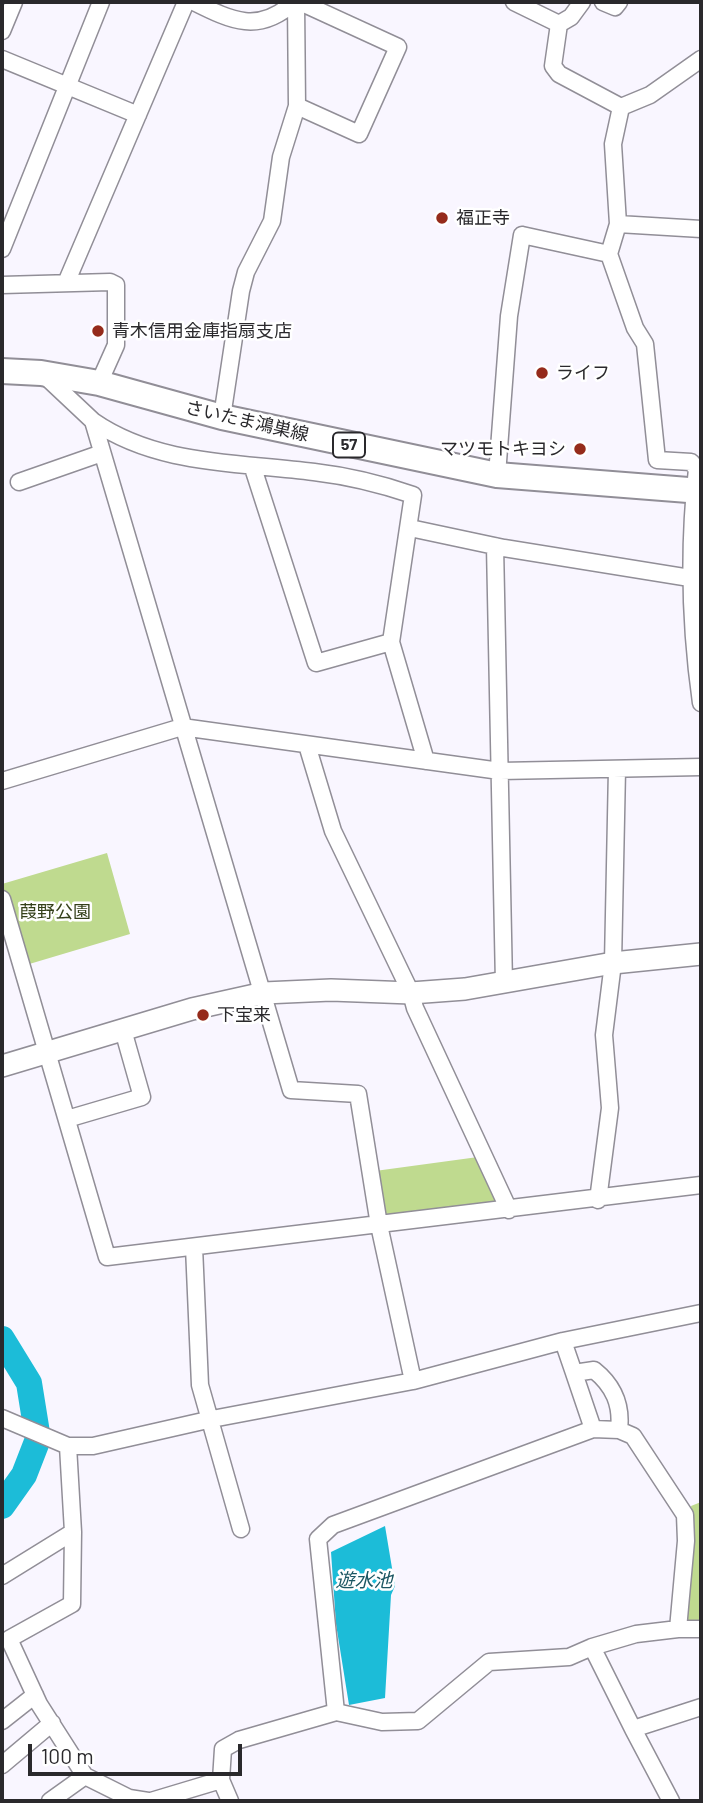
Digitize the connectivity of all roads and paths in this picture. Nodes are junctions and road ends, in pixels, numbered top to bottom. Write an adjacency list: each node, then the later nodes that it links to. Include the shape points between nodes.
1 (14, 2): 11 (street)
2 (101, 2): 14 (street)
3 (186, 2): 17 (street)
4 (194, 2): 5 (street, via 246,23 281,14)
5 (296, 2): 15 (street); 15 (street, via 398,47 359,134)
6 (514, 2): 10 (street)
7 (582, 2): 10 (street)
8 (603, 2): 9 (street, via 615,8)
9 (618, 2)
10 (559, 24): 16 (street, via 553,66 559,74)
11 (2, 31)
12 (701, 59): 16 (street, via 650,95)
13 (2, 60): 14 (street)
14 (68, 86): 17 (street); 20 (street)
15 (297, 106): 27 (street, via 281,157 272,221 241,291)
16 (621, 107): 18 (street, via 614,144)
17 (138, 115): 22 (street)
18 (618, 224): 19 (street); 21 (street)
19 (701, 229)
20 (2, 249)
21 (609, 254): 31 (street, via 522,235 509,316); 33 (street, via 645,344 657,460 691,462 697,469)
22 (66, 282): 23 (street); 26 (street, via 116,285 116,345)
23 (2, 285)
24 (2, 371): 25 (main road, さいたま鴻巣線 / 57)
25 (41, 373): 26 (main road, さいたま鴻巣線 / 57); 28 (street)
26 (99, 383): 27 (main road, さいたま鴻巣線 / 57)
27 (222, 417): 31 (main road, さいたま鴻巣線 / 57)
28 (93, 421): 29 (street); 30 (street, via 147,450)
29 (102, 453): 32 (street); 40 (street)
30 (253, 468): 34 (street, via 313,472 413,495); 38 (street, via 316,663)
31 (496, 475): 33 (main road, さいたま鴻巣線 / 57)
32 (19, 482)
33 (698, 491): 36 (street)
34 (410, 528): 35 (street); 38 (street)
35 (495, 546): 36 (street); 45 (street)
36 (690, 578): 37 (street)
37 (696, 615): 39 (street)
38 (391, 642): 42 (street)
39 (701, 703)
40 (182, 727): 41 (street); 46 (street); 51 (street)
41 (307, 745): 42 (street); 52 (street, via 333,831)
42 (426, 761): 45 (street)
43 (701, 767): 44 (street)
44 (617, 769): 45 (street); 49 (street)
45 (500, 771): 50 (street)
46 (2, 781)
47 (2, 899): 54 (street)
48 (701, 954): 49 (street)
49 (613, 963): 50 (street); 58 (street, via 604,1035 610,1108)
50 (505, 984): 52 (street)
51 (264, 993): 52 (street); 53 (street); 60 (street, via 291,1090 359,1094)
52 (411, 993): 59 (street)
53 (123, 1030): 54 (street); 56 (street, via 142,1097)
54 (46, 1052): 55 (street); 56 (street)
55 (2, 1066)
56 (67, 1119): 61 (street, via 107,1257)
57 (701, 1185): 58 (street)
58 (598, 1200): 59 (street)
59 (509, 1210): 60 (street)
60 (379, 1225): 61 (street); 65 (street)
61 (194, 1247): 66 (street, via 200,1385)
62 (701, 1313): 63 (street)
63 (563, 1341): 64 (street); 65 (street)
64 (573, 1373): 68 (street); 69 (street, via 594,1370 607,1380 621,1413)
65 (413, 1381): 66 (street)
66 (212, 1419): 70 (street, via 93,1446); 71 (street)
67 (6, 1420): 70 (street)
68 (593, 1429): 69 (street); 80 (street, via 333,1525 318,1539)
69 (619, 1430): 74 (street, via 634,1436 685,1515)
70 (62, 1444): 72 (street)
71 (241, 1529)
72 (73, 1532): 73 (street); 76 (street, via 72,1604)
73 (2, 1576)
74 (678, 1629): 75 (street); 77 (street, via 636,1634)
75 (701, 1629)
76 (5, 1642): 78 (street)
77 (592, 1647): 80 (street, via 569,1657 489,1662 418,1721 382,1722); 83 (street)
78 (35, 1695): 81 (street); 82 (street)
79 (701, 1707): 83 (street)
80 (336, 1712): 86 (street, via 239,1740 223,1749)
81 (2, 1721)
82 (52, 1723): 84 (street); 85 (street)
83 (633, 1729): 90 (street)
84 (2, 1765)
85 (85, 1776): 87 (street); 88 (street, via 128,1798)
86 (221, 1780): 88 (street); 89 (street)
87 (50, 1801)
88 (149, 1801)
89 (230, 1801)
90 (671, 1801)

